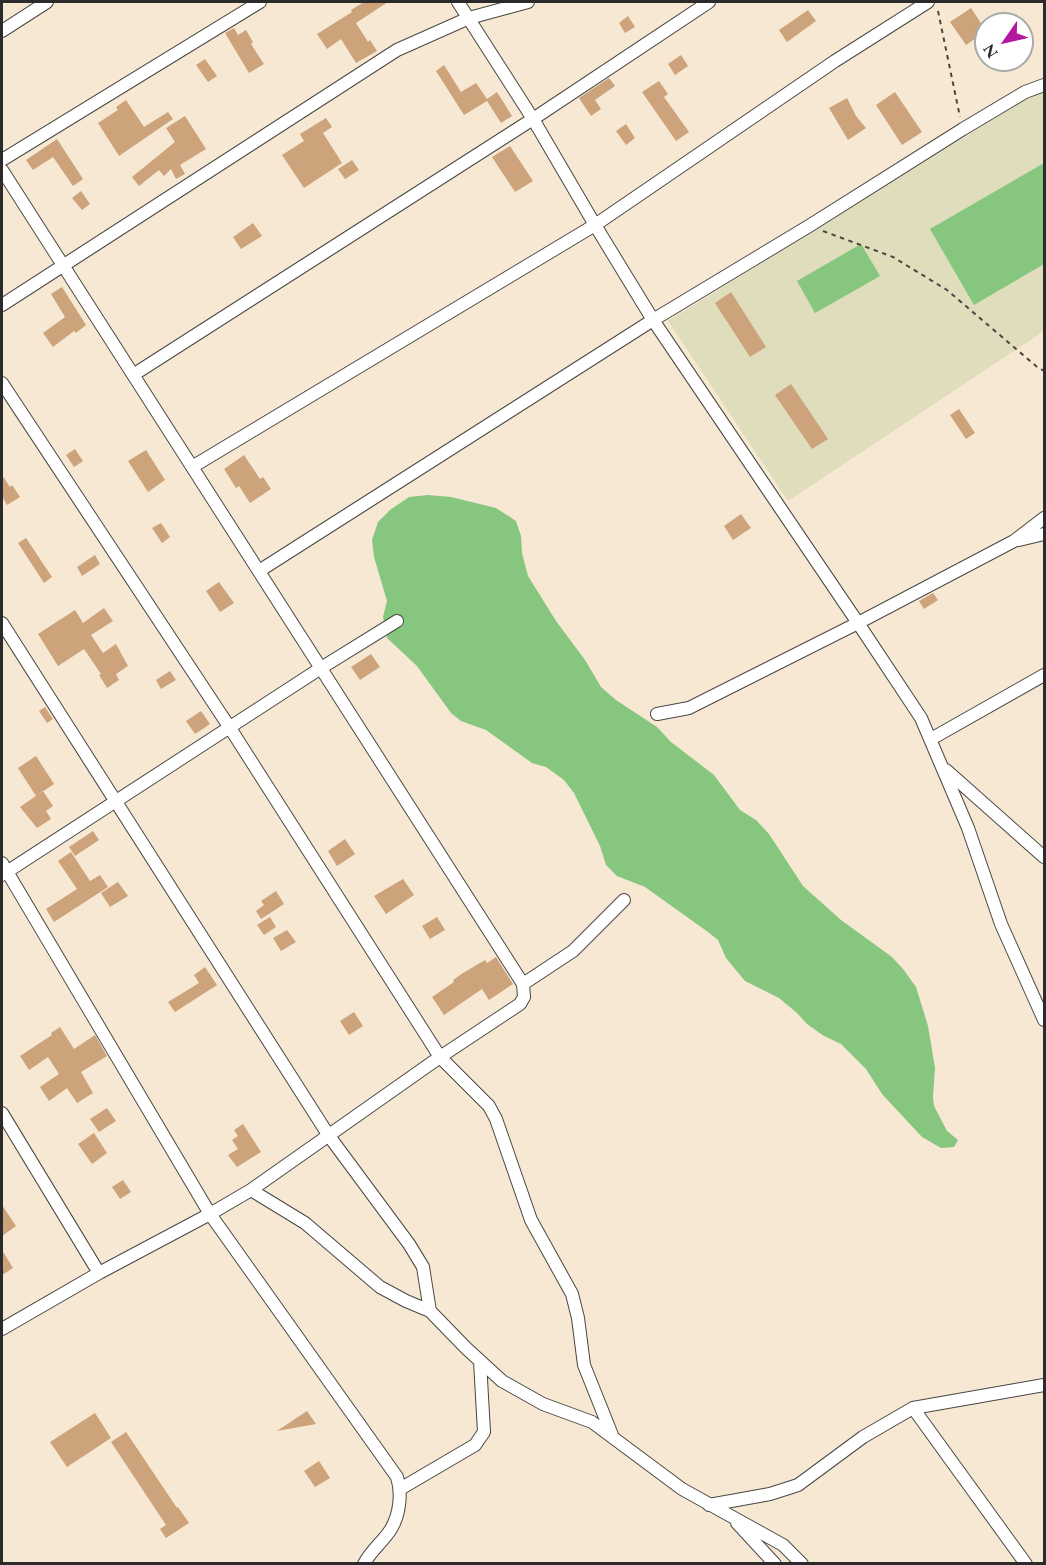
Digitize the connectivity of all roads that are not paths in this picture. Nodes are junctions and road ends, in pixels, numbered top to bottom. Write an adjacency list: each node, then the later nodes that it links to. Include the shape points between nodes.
1 (47, 2): 8 (street)
2 (260, 2): 11 (street)
3 (458, 2): 7 (street)
4 (528, 2): 7 (street)
5 (709, 2): 10 (street)
6 (928, 2): 13 (street)
7 (468, 18): 10 (street); 14 (street, via 398,50)
8 (2, 31)
9 (1044, 85): 16 (street, via 963,129)
10 (533, 119): 13 (street); 17 (street)
11 (2, 160)
12 (2, 170): 14 (street)
13 (595, 225): 16 (street); 19 (street)
14 (63, 266): 15 (street); 17 (street)
15 (2, 305)
16 (653, 320): 23 (street); 26 (street)
17 (133, 375): 19 (street)
18 (2, 383): 30 (street)
19 (192, 467): 23 (street)
20 (1044, 518): 22 (street)
21 (1044, 534): 22 (street)
22 (1014, 541): 26 (street)
23 (259, 571): 27 (street)
24 (397, 621): 27 (street)
25 (2, 623): 33 (street)
26 (858, 623): 29 (street, via 690,708); 31 (street)
27 (321, 668): 30 (street); 37 (street)
28 (1044, 675): 31 (street)
29 (657, 714)
30 (230, 728): 33 (street); 39 (street)
31 (931, 739): 32 (street)
32 (943, 767): 34 (street); 38 (street, via 1001,924)
33 (115, 801): 35 (street); 41 (street)
34 (1044, 857)
35 (3, 870): 43 (street)
36 (624, 900): 37 (street, via 573,951)
37 (523, 984): 39 (street, via 520,1004)
38 (1044, 1020)
39 (440, 1057): 41 (street); 50 (street, via 489,1106 496,1119 531,1220 572,1294 584,1365)
40 (2, 1113): 44 (street)
41 (329, 1136): 42 (street); 45 (street, via 423,1267)
42 (251, 1190): 43 (street); 45 (street, via 305,1223 380,1287)
43 (210, 1214): 44 (street); 51 (street, via 397,1477)
44 (99, 1273): 46 (street)
45 (430, 1311): 47 (street)
46 (2, 1329)
47 (480, 1361): 50 (street, via 502,1381 543,1404 592,1422); 51 (street, via 484,1432 480,1439)
48 (1044, 1385): 49 (street)
49 (913, 1408): 52 (street, via 863,1437 798,1485); 57 (street)
50 (612, 1436): 52 (street)
51 (400, 1489): 54 (street, via 392,1528)
52 (709, 1505): 53 (street)
53 (733, 1519): 55 (street); 56 (street, via 783,1545)
54 (364, 1563)
55 (775, 1563)
56 (802, 1563)
57 (1026, 1563)

